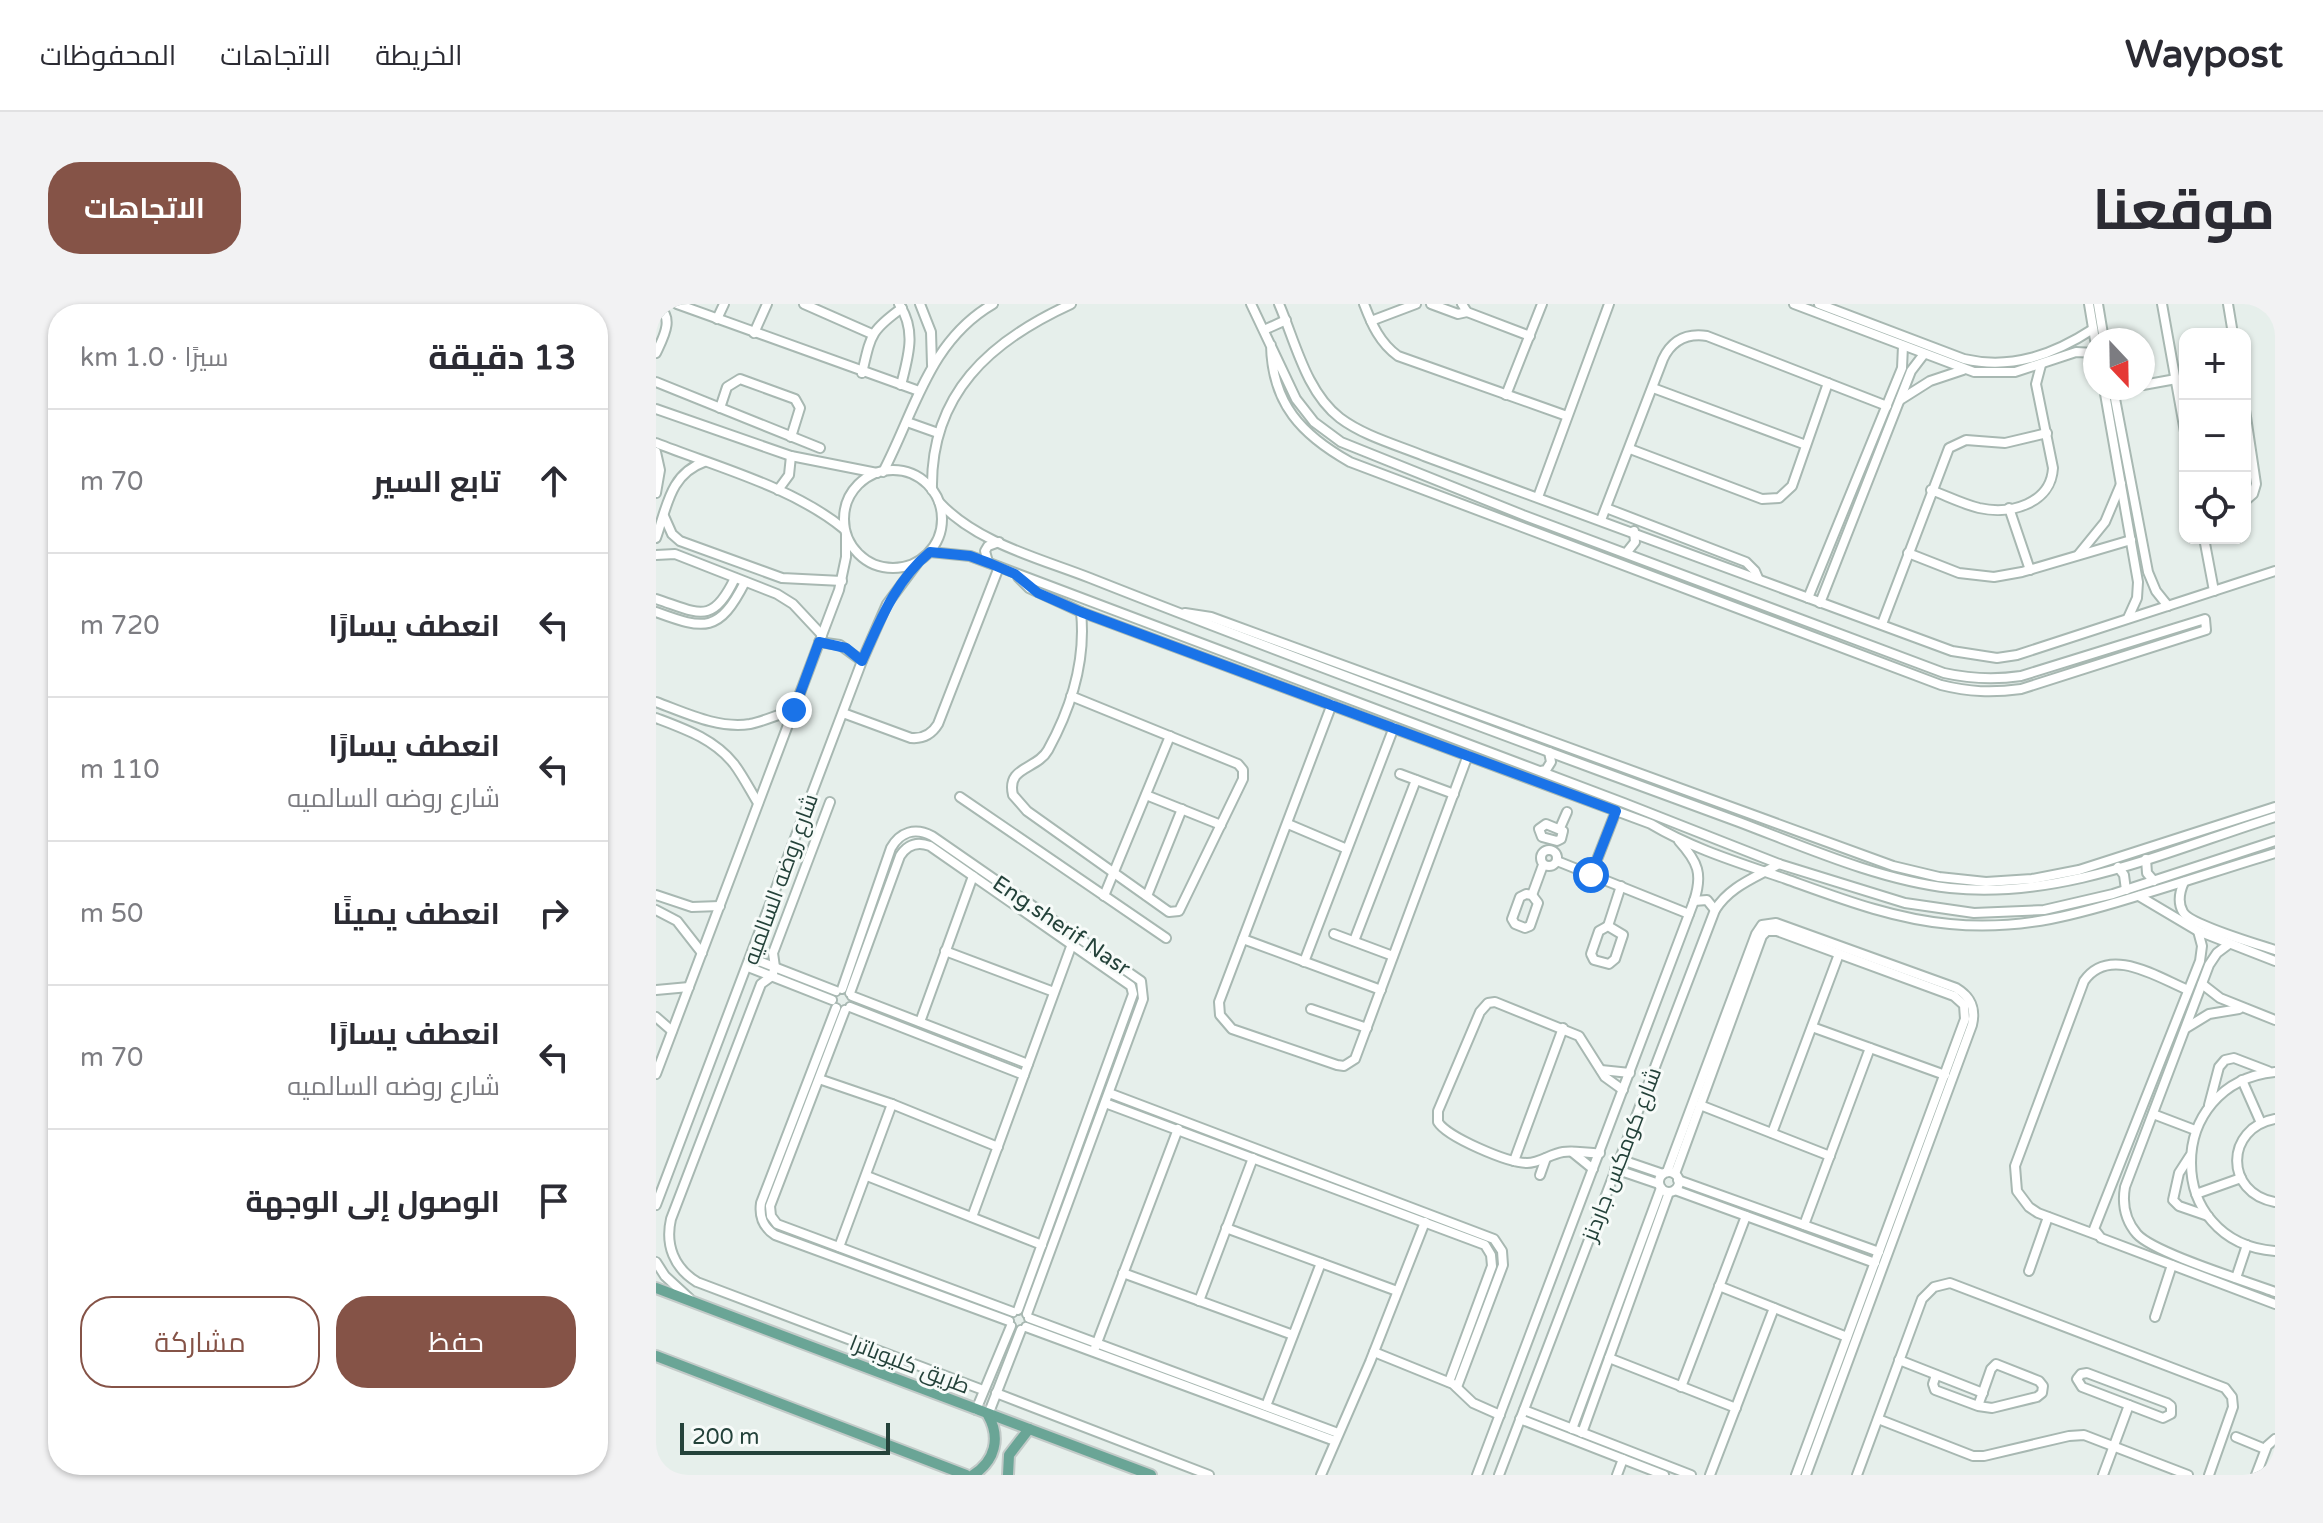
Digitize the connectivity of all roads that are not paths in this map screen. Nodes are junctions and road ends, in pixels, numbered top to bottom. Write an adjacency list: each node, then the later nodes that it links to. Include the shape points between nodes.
1 (677, 304): 24 (street)
2 (724, 304): 24 (street)
3 (767, 304): 31 (street)
4 (804, 304): 32 (street)
5 (920, 304): 40 (street, via 931,332)
6 (993, 304): 40 (street, via 966,324)
7 (1071, 304): 65 (street, via 993,349 953,401)
8 (1251, 304): 30 (street)
9 (1279, 304): 25 (street)
10 (1364, 304): 26 (street)
11 (1416, 304): 26 (street)
12 (1431, 304): 23 (street, via 1458,314)
13 (1542, 304): 34 (street)
14 (1609, 304): 63 (street)
15 (1794, 304): 22 (street)
16 (2089, 304): 27 (street)
17 (2098, 304): 28 (street)
18 (2162, 304): 43 (street)
19 (2228, 304): 29 (street)
20 (656, 306): 38 (street, via 667,321)
21 (900, 306): 32 (street); 52 (street, via 909,325 910,346)
22 (1823, 307): 33 (street, via 1964,359 1991,363 2041,356); 36 (street)
23 (1464, 308): 34 (street)
24 (717, 319): 31 (street)
25 (1286, 320): 30 (street); 85 (street, via 1311,381 1339,417 1380,438)
26 (1371, 321): 55 (street, via 1385,347 1398,356)
27 (2093, 328)
28 (2102, 328)
29 (2232, 328)
30 (1264, 330): 35 (street)
31 (754, 333): 46 (street)
32 (872, 334): 46 (street)
33 (2083, 334)
34 (1530, 336): 55 (street)
35 (1271, 345): 87 (street, via 1296,399 1327,433 1356,450); 90 (street, via 1278,390 1295,421 1321,445 1350,462)
36 (1903, 346): 39 (street); 56 (street)
37 (2083, 352): 41 (street)
38 (656, 353)
39 (1924, 354): 44 (street); 56 (street)
40 (932, 365): 54 (street)
41 (2041, 365): 45 (street); 51 (street)
42 (2179, 367): 43 (street)
43 (2174, 368): 47 (street)
44 (1964, 370): 45 (street); 56 (street)
45 (2021, 371): 51 (street)
46 (862, 373): 52 (street)
47 (2176, 379): 50 (street); 59 (street)
48 (656, 383): 61 (street)
49 (1828, 383): 53 (street, via 1698,335 1680,338 1667,350); 60 (street); 69 (street)
50 (2155, 383)
51 (2036, 384): 66 (street)
52 (901, 385): 54 (street)
53 (1653, 388): 69 (street); 71 (street)
54 (919, 391): 64 (street)
55 (1506, 395): 63 (street)
56 (1898, 395): 60 (street); 111 (street)
57 (2111, 400): 78 (street)
58 (2112, 400): 115 (street)
59 (2180, 400)
60 (1887, 406): 110 (street)
61 (720, 408): 67 (street); 67 (street, via 727,387 740,379 793,398 800,411)
62 (656, 409): 74 (street)
63 (1567, 416): 85 (street)
64 (907, 422): 65 (street); 76 (street)
65 (938, 433): 81 (street)
66 (2047, 433): 82 (street, via 2005,443 1956,442 1946,452); 89 (street, via 2053,468 2049,487 2035,501)
67 (791, 437): 70 (street)
68 (656, 443): 75 (street)
69 (1806, 445): 71 (street, via 1789,491 1768,500)
70 (820, 448)
71 (1630, 449): 88 (street)
72 (2251, 450): 84 (street, via 2256,484)
73 (656, 452): 77 (street)
74 (791, 456): 76 (street); 80 (street, via 789,475)
75 (714, 465): 79 (street, via 695,465); 80 (street)
76 (880, 472): 81 (street, via 905,472); 94 (street, via 850,495)
77 (660, 482): 79 (street); 83 (street)
78 (2121, 482): 96 (street); 104 (street, via 2105,522)
79 (672, 488): 91 (street)
80 (778, 490): 94 (street, via 814,507)
81 (932, 490): 86 (street)
82 (1931, 490): 89 (street, via 1979,508); 103 (street)
83 (656, 493)
84 (2251, 496)
85 (1538, 497): 92 (street)
86 (939, 502): 97 (street, via 964,525); 101 (street, via 941,528)
87 (1494, 504): 90 (street); 102 (street)
88 (1606, 508): 92 (street); 119 (street, via 1746,562)
89 (2009, 508): 113 (street)
90 (1489, 515): 128 (street)
91 (664, 516): 95 (street); 99 (street, via 672,534)
92 (1601, 520): 93 (street)
93 (1634, 531): 100 (street); 102 (street, via 1635,542)
94 (845, 532): 108 (street, via 853,549 876,566 905,567); 121 (street, شارع روضه السالميه)
95 (656, 538)
96 (2131, 540): 104 (street); 117 (street)
97 (999, 542): 109 (street, via 985,551); 133 (street)
98 (2205, 544): 124 (street)
99 (689, 545): 106 (street); 120 (street)
100 (1675, 547): 107 (street); 119 (street)
101 (930, 552): 108 (street); 109 (street)
102 (1627, 552): 107 (street)
103 (1908, 553): 113 (street, via 1971,576); 135 (street)
104 (2078, 554): 113 (street)
105 (656, 555): 106 (street)
106 (684, 558): 118 (street)
107 (1664, 559): 123 (street)
108 (919, 561): 138 (street, شارع روضه السالميه, via 887,604)
109 (989, 563): 112 (street)
110 (1823, 563): 111 (street); 125 (street)
111 (1835, 566): 129 (street)
112 (999, 567): 116 (street); 144 (street, via 931,733 911,738)
113 (2030, 570)
114 (2275, 571): 124 (street)
115 (2148, 572): 117 (street); 130 (street)
116 (1015, 574): 132 (street, via 1029,588); 153 (street)
117 (2137, 575): 134 (street, via 2137,598)
118 (735, 578): 122 (street); 126 (street, via 726,598 711,611 701,613)
119 (1758, 578): 125 (street)
120 (791, 580): 121 (street); 127 (street)
121 (842, 581): 136 (street, شارع روضه السالميه)
122 (745, 582): 127 (street); 131 (street, via 715,622 688,624)
123 (1729, 591): 128 (street); 137 (street, via 1971,679 2021,676)
124 (2214, 591): 130 (street)
125 (1808, 598): 129 (street)
126 (656, 599)
127 (785, 599): 136 (street)
128 (1725, 603): 139 (street, via 1967,691 2021,689)
129 (1820, 603): 135 (street)
130 (2168, 606): 134 (street)
131 (656, 612)
132 (1081, 612): 140 (street, via 1082,650); 142 (street)
133 (1181, 614): 150 (street); 171 (street, via 1211,617)
134 (2127, 619): 135 (street, via 1997,658 1952,651)
135 (1882, 624)
136 (820, 638): 138 (street); 143 (street, شارع روضه السالميه)
137 (2085, 656): 139 (street); 139 (street, via 2205,619 2203,633)
138 (862, 661): 144 (street, شارع روضه السالميه)
139 (2089, 668)
140 (1071, 696): 149 (street); 185 (street, via 1046,753 1016,774 1012,790 1027,811)
141 (656, 702): 145 (street)
142 (1332, 704): 147 (street); 168 (street)
143 (794, 710): 145 (street, via 747,724); 161 (street, شارع روضه السالميه)
144 (843, 713): 225 (street, شارع روضه السالميه)
145 (691, 715): 148 (street)
146 (656, 718): 148 (street)
147 (1394, 727): 151 (street); 177 (street)
148 (686, 729): 161 (street, via 723,752)
149 (1170, 736): 158 (street); 169 (street, via 1242,768 1243,779)
150 (1549, 752): 152 (street); 153 (street, via 1551,762)
151 (1468, 755): 157 (street); 164 (street)
152 (1590, 768): 156 (street, via 1579,778); 173 (street)
153 (1541, 771): 156 (street)
154 (1400, 774): 155 (street)
155 (1416, 780): 157 (street); 216 (street)
156 (1583, 787): 167 (street)
157 (1454, 794): 223 (street)
158 (1146, 795): 163 (street); 185 (street)
159 (960, 797): 196 (street)
160 (830, 802): 227 (street, via 773,953)
161 (758, 803): 202 (street, شارع روضه السالميه)
162 (2275, 807): 172 (street)
163 (1182, 809): 169 (street); 197 (street)
164 (1616, 811): 167 (street); 187 (street)
165 (1567, 812): 170 (street)
166 (2275, 817): 172 (street)
167 (1652, 819): 175 (street); 182 (street)
168 (1288, 824): 177 (street); 215 (street)
169 (1221, 825): 197 (street, via 1181,909 1169,912)
170 (1560, 828): 174 (street, via 1561,839); 174 (street, via 1542,826 1540,833)
171 (1789, 828): 172 (street, via 1893,866 1986,882 2079,870); 173 (street)
172 (2220, 830): 180 (street)
173 (1784, 839): 184 (street, via 1878,872 1948,888 2020,889)
174 (1550, 840): 178 (street)
175 (1679, 841): 186 (street); 201 (street, شارع كومكس جاردنز, via 1700,875)
176 (2275, 841): 189 (street)
177 (1347, 849): 226 (street)
178 (1547, 850): 181 (street); 183 (street, via 1540,858)
179 (2275, 853): 190 (street)
180 (2146, 859): 184 (street); 189 (street)
181 (1557, 861): 183 (street); 187 (street)
182 (1779, 864): 186 (street, شارع كومكس جاردنز); 192 (street)
183 (1543, 865): 195 (street)
184 (2118, 867): 193 (street)
185 (1113, 872): 196 (street); 197 (street)
186 (1765, 872): 200 (street); 205 (street, شارع كومكس جاردنز, via 1737,886)
187 (1591, 875): 191 (street)
188 (973, 876): 203 (street); 219 (street); 234 (street, via 930,846 906,848)
189 (2154, 881): 193 (street)
190 (2184, 882): 198 (street); 209 (street)
191 (1621, 886): 207 (street); 211 (street)
192 (1850, 887): 200 (street); 206 (street, via 1951,911)
193 (2126, 890): 206 (street)
194 (656, 895): 202 (street, via 692,907)
195 (1532, 895)
196 (1104, 896): 214 (street)
197 (1147, 896)
198 (2139, 896): 208 (street); 210 (street)
199 (1024, 899): 203 (street); 234 (street, Eng.sherif Nasr, via 932,836 906,833 891,848); 259 (street, Eng.sherif Nasr, via 1143,984 1143,999)
200 (1845, 900): 210 (street, via 1950,924)
201 (1694, 901): 205 (street, via 1707,900); 207 (street, شارع كومكس جاردنز)
202 (720, 906): 221 (street, شارع روضه السالميه)
203 (1018, 907): 217 (street)
204 (656, 910): 221 (street, via 677,921)
205 (1715, 910): 280 (street, شارع كومكس جاردنز)
206 (2044, 910): 210 (street)
207 (1689, 914): 251 (street, شارع كومكس جاردنز)
208 (2172, 915): 209 (street); 209 (street)
209 (2184, 916): 212 (street); 220 (street)
210 (2045, 921)
211 (1608, 926): 211 (street, via 1599,931 1591,954 1609,964 1623,935)
212 (2198, 931): 218 (street); 232 (street, via 2202,953)
213 (1334, 934): 216 (street)
214 (1166, 938)
215 (1243, 939): 226 (street); 242 (street, via 1219,1002 1220,1015 1229,1026 1344,1066 1355,1059)
216 (1354, 941): 223 (street)
217 (1072, 944): 233 (street); 282 (street, via 1133,991)
218 (2229, 944): 220 (street); 228 (street, via 2213,959)
219 (945, 951): 233 (street); 239 (street)
220 (2269, 951): 224 (street)
221 (702, 953): 229 (street, شارع روضه السالميه)
222 (1839, 954): 241 (street); 253 (street, via 1960,1000 1965,1019); 261 (street, via 1777,931 1764,933)
223 (1393, 956): 231 (street)
224 (2275, 961)
225 (750, 962): 227 (street); 292 (street, شارع روضه السالميه)
226 (1304, 962): 231 (street)
227 (774, 971): 234 (street); 345 (street, via 761,984 671,1219 669,1242 676,1263 704,1285)
228 (2202, 984): 236 (street); 244 (street)
229 (689, 987): 230 (street); 245 (street, شارع روضه السالميه)
230 (656, 990)
231 (1381, 990): 242 (street)
232 (2188, 990): 240 (street); 296 (street, via 2121,964 2104,965 2084,981 2015,1166 2022,1200)
233 (1054, 992): 247 (street)
234 (843, 999): 239 (street); 252 (street); 254 (street); 269 (street)
235 (1311, 1009): 242 (street)
236 (2247, 1009): 238 (street); 244 (street, via 2209,1014)
237 (656, 1017): 245 (street)
238 (2275, 1020)
239 (920, 1022): 247 (street)
240 (2174, 1024): 244 (street); 256 (street)
241 (1812, 1027): 246 (street); 268 (street)
242 (1367, 1028)
243 (1563, 1028): 248 (street, via 1582,1040); 279 (street); 279 (street, via 1500,1002 1488,1003 1438,1111 1438,1122 1448,1133)
244 (2185, 1029): 258 (street)
245 (672, 1031): 249 (street, شارع روضه السالميه)
246 (1870, 1048): 253 (street); 276 (street)
247 (1028, 1064): 252 (street)
248 (1601, 1070): 251 (street); 257 (street)
249 (656, 1072)
250 (2273, 1072): 255 (street); 262 (street, via 2234,1058 2225,1060)
251 (1630, 1073): 257 (street, شارع كومكس جاردنز)
252 (1024, 1075): 272 (street)
253 (1945, 1075): 308 (street)
254 (819, 1079): 260 (street); 269 (street)
255 (2242, 1080): 262 (street); 265 (street)
256 (2150, 1084): 258 (street); 270 (street)
257 (1623, 1090): 274 (street, شارع كومكس جاردنز)
258 (2162, 1090): 263 (street)
259 (1107, 1098): 266 (street); 285 (street, Eng.sherif Nasr); 343 (street, via 1494,1239 1503,1265)
260 (892, 1104): 272 (street); 284 (street)
261 (1700, 1105): 268 (street); 287 (street)
262 (2209, 1106): 267 (street)
263 (2153, 1114): 267 (street); 271 (street)
264 (2275, 1119): 265 (street)
265 (2261, 1123): 286 (street, via 2239,1146)
266 (1178, 1129): 277 (street); 316 (street)
267 (2195, 1130): 275 (street)
268 (1772, 1133): 276 (street)
269 (790, 1140): 306 (street, via 771,1216 777,1224); 320 (street, via 761,1203 765,1226 775,1235)
270 (2128, 1140): 271 (street); 288 (street)
271 (2141, 1145): 289 (street)
272 (998, 1147): 295 (street)
273 (1572, 1152): 274 (street); 278 (street); 281 (street)
274 (1600, 1153): 281 (street, شارع كومكس جاردنز)
275 (2190, 1155): 290 (street); 294 (street, via 2173,1200)
276 (1830, 1156): 299 (street)
277 (1253, 1158): 298 (street); 301 (street)
278 (1546, 1158): 279 (street); 283 (street)
279 (1514, 1161)
280 (1617, 1164): 287 (street); 353 (street, شارع كومكس جاردنز)
281 (1593, 1169): 355 (street, شارع كومكس جاردنز)
282 (1067, 1174): 285 (street); 303 (street)
283 (1540, 1175)
284 (867, 1176): 295 (street); 306 (street)
285 (1078, 1178): 331 (street, Eng.sherif Nasr)
286 (2241, 1178): 290 (street); 291 (street, via 2253,1193)
287 (1668, 1182): 293 (street); 299 (street); 338 (street); 358 (street); 380 (street, via 1762,925 1776,923 1956,988 1970,999 1972,1025)
288 (2111, 1182): 289 (street); 297 (street)
289 (2125, 1187): 305 (street, via 2130,1225)
290 (2196, 1194): 294 (street)
291 (2275, 1202)
292 (656, 1205)
293 (1746, 1216): 312 (street); 321 (street)
294 (2208, 1216): 304 (street)
295 (972, 1217): 303 (street)
296 (2048, 1217): 300 (street); 315 (street)
297 (2096, 1220): 300 (street); 302 (street)
298 (1425, 1222): 323 (street); 343 (street, via 1480,1242 1492,1261)
299 (1804, 1225): 308 (street)
300 (2073, 1226): 302 (street)
301 (1226, 1228): 311 (street); 325 (street)
302 (2097, 1235): 309 (street)
303 (1042, 1245): 329 (street)
304 (2247, 1245): 307 (street); 319 (street)
305 (2152, 1246): 309 (street); 314 (street)
306 (839, 1247): 317 (street)
307 (2275, 1251)
308 (1879, 1252): 312 (street)
309 (2148, 1256): 313 (street)
310 (656, 1262): 326 (street)
311 (1321, 1263): 323 (street); 333 (street)
312 (1875, 1263): 334 (street)
313 (2172, 1265): 318 (street); 330 (street)
314 (2209, 1268): 318 (street); 319 (street)
315 (2029, 1271)
316 (1123, 1273): 325 (street); 335 (street)
317 (913, 1275): 320 (street); 329 (street)
318 (2206, 1278): 327 (street)
319 (2236, 1278): 324 (street)
320 (910, 1284): 332 (street)
321 (1719, 1286): 328 (street); 344 (street)
322 (656, 1288): 326 (main road, طريق كليوباترا)
323 (1397, 1291): 336 (street)
324 (2275, 1292)
325 (1199, 1301): 333 (street)
326 (694, 1302): 351 (main road, طريق كليوباترا)
327 (2275, 1304)
328 (1774, 1308): 334 (street); 350 (street)
329 (1016, 1311): 331 (street); 332 (street)
330 (2155, 1317)
331 (1026, 1323): 332 (street); 335 (street); 341 (street, Eng.sherif Nasr)
332 (1010, 1324): 340 (street)
333 (1293, 1335): 352 (street)
334 (1847, 1337): 379 (street)
335 (1095, 1348): 352 (street)
336 (1374, 1352): 343 (street); 360 (street)
337 (656, 1356): 366 (main road)
338 (1609, 1358): 344 (street); 359 (street)
339 (1899, 1360): 342 (street); 356 (street); 384 (street, via 1927,1292 1941,1284 1958,1284 2225,1388 2233,1407)
340 (993, 1368): 341 (street); 345 (street)
341 (1004, 1372): 346 (street, Eng.sherif Nasr)
342 (1936, 1375): 347 (street); 349 (street, via 1935,1390)
343 (1453, 1384): 355 (street, via 1473,1403)
344 (1681, 1387): 350 (street)
345 (983, 1390): 351 (street)
346 (996, 1393): 354 (street, Eng.sherif Nasr); 370 (street)
347 (1983, 1393): 349 (street); 349 (street, via 1992,1367 1999,1364 2043,1386 2037,1397 1992,1408)
348 (2129, 1405): 348 (street, via 2163,1418 2172,1411 2169,1404 2087,1373 2079,1376 2082,1387); 363 (street)
349 (1978, 1406)
350 (1736, 1408): 378 (street)
351 (976, 1410): 354 (main road, طريق كليوباترا)
352 (1271, 1411): 360 (street)
353 (1522, 1414): 358 (street); 365 (street); 373 (street, شارع كومكس جاردنز)
354 (988, 1415): 357 (main road, طريق كليوباترا); 367 (main road, via 995,1432 994,1450)
355 (1500, 1415): 372 (street, شارع كومكس جاردنز)
356 (1878, 1419): 363 (street, via 1973,1456 2074,1435); 381 (street)
357 (1029, 1429): 368 (main road, via 1009,1455); 369 (main road, طريق كليوباترا)
358 (1572, 1429): 359 (street)
359 (1582, 1433): 377 (street)
360 (1337, 1437): 371 (street)
361 (2236, 1437): 364 (street)
362 (2275, 1439): 364 (street)
363 (2114, 1445): 382 (street); 383 (street)
364 (2265, 1449): 385 (street)
365 (1627, 1460): 374 (street); 375 (street); 376 (street)
366 (966, 1475)
367 (973, 1475)
368 (1008, 1475)
369 (1151, 1475)
370 (1209, 1475)
371 (1321, 1475)
372 (1477, 1475)
373 (1499, 1475)
374 (1617, 1475)
375 (1627, 1475)
376 (1664, 1475)
377 (1691, 1475)
378 (1710, 1475)
379 (1796, 1475)
380 (1806, 1475)
381 (1857, 1475)
382 (2103, 1475)
383 (2188, 1475)
384 (2209, 1475)
385 (2256, 1475)

